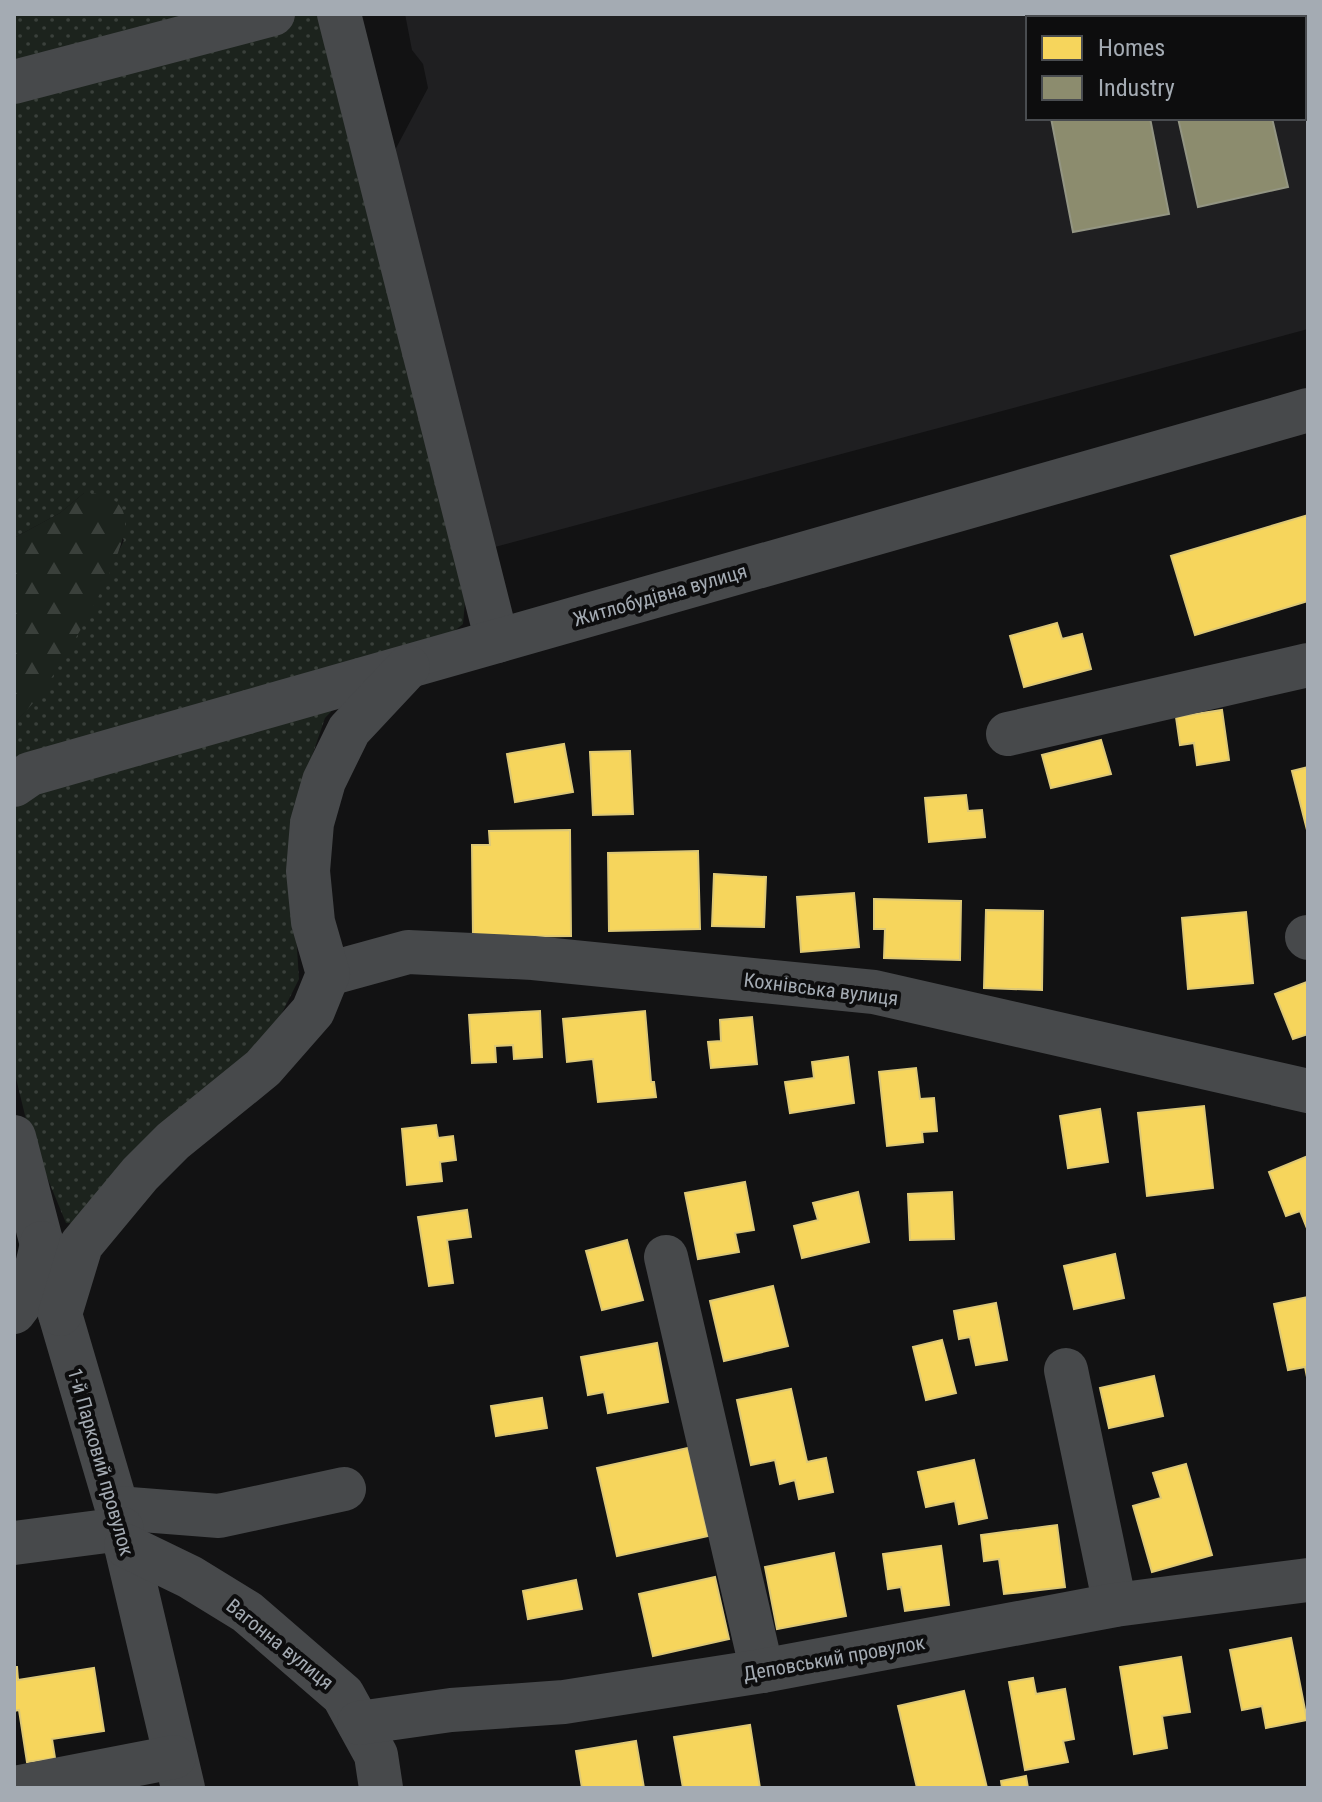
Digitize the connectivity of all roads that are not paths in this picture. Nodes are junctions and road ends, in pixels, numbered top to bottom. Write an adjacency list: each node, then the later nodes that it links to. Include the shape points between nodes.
1 (273, 14): 3 (street)
2 (339, 14): 5 (street)
3 (14, 82)
4 (1308, 410): 5 (street, Житлобудівна вулиця)
5 (497, 641): 7 (street, Житлобудівна вулиця)
6 (1308, 665): 8 (street)
7 (408, 667): 9 (street, Житлобудівна вулиця, via 30,774); 10 (street, via 349,730 324,781 312,823 308,871 313,922)
8 (1008, 734)
9 (14, 785)
10 (328, 974): 11 (street, Кохнівська вулиця, via 408,952 533,958 874,992); 16 (street, via 313,1011 263,1068 173,1141 81,1245)
11 (1308, 1091)
12 (14, 1137): 13 (street, 1-й Парковий провулок)
13 (42, 1243): 15 (street, via 37,1273); 16 (street, 1-й Парковий провулок)
14 (666, 1257): 23 (street)
15 (14, 1312)
16 (60, 1314): 19 (street, 1-й Парковий провулок)
17 (1066, 1370): 22 (street)
18 (344, 1489): 19 (street, via 219,1516)
19 (121, 1528): 20 (street); 24 (street, Вагонна вулиця, via 247,1612 343,1695); 25 (street, 1-й Парковий провулок)
20 (14, 1543)
21 (1308, 1580): 22 (street, Деповський провулок)
22 (1115, 1605): 23 (street, Деповський провулок)
23 (762, 1671): 24 (street, Деповський провулок, via 564,1702)
24 (359, 1723): 27 (street, Вагонна вулиця, via 376,1755)
25 (178, 1772): 26 (street)
26 (14, 1788)
27 (381, 1788)

